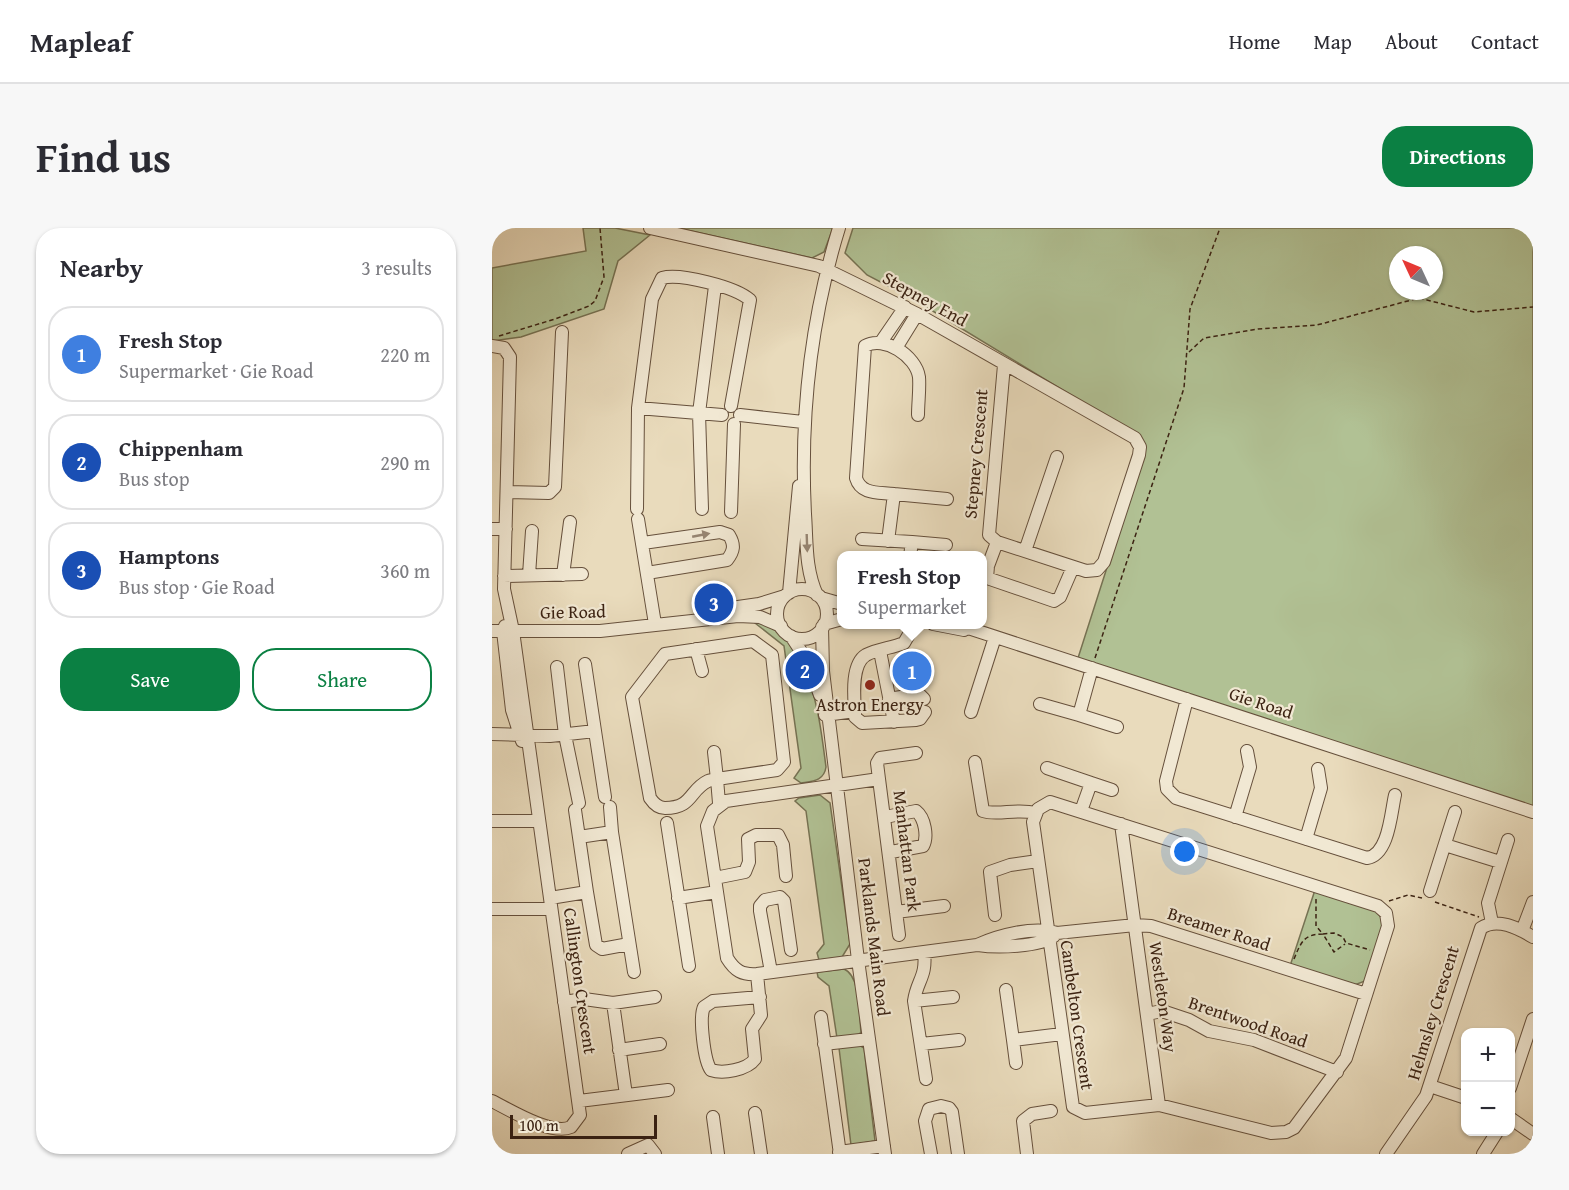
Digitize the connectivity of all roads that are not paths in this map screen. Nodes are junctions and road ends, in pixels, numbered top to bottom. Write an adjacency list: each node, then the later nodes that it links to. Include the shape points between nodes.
1 (650, 228): 3 (street, Stepney End, via 792,258)
2 (839, 228): 3 (street)
3 (827, 270): 5 (street, Stepney End); 16 (street, via 812,343)
4 (715, 286): 12 (street, via 674,275 662,278 652,300); 13 (street); 14 (street, via 750,300)
5 (905, 307): 6 (street, Stepney End); 8 (street)
6 (917, 314): 10 (street); 11 (street, Stepney End)
7 (562, 332): 19 (street, via 555,487 549,494)
8 (881, 342): 10 (street); 20 (street, via 865,346 863,353 856,478 864,490)
9 (492, 346): 19 (street, via 504,348 510,357)
10 (896, 348): 15 (street, via 919,377)
11 (1004, 364): 31 (street, Stepney Crescent, via 988,529); 36 (street, via 1132,436 1140,447 1102,565 1089,572)
12 (638, 408): 13 (street); 32 (street, via 638,514)
13 (699, 413): 14 (street); 22 (street)
14 (732, 415): 16 (street); 23 (street)
15 (918, 415)
16 (803, 422): 18 (street)
17 (1057, 457): 35 (street)
18 (803, 464): 42 (street); 43 (street, one-way to 43, via 807,556 812,584)
19 (507, 492): 26 (street)
20 (894, 494): 21 (street); 29 (street)
21 (947, 499)
22 (702, 509)
23 (731, 512)
24 (570, 522): 40 (street)
25 (492, 529): 26 (street)
26 (506, 529): 41 (street)
27 (532, 531): 39 (street)
28 (862, 539): 29 (street)
29 (888, 541): 30 (street)
30 (912, 542): 33 (street); 34 (street)
31 (997, 542): 35 (street); 36 (street, via 987,578 1054,601 1060,597)
32 (643, 543): 37 (street); 37 (street, one-way to 37, via 720,532 729,535 733,545 727,560)
33 (946, 545)
34 (911, 551)
35 (1025, 551): 36 (street)
36 (1073, 567)
37 (647, 573): 46 (street)
38 (582, 574): 40 (street)
39 (529, 575): 40 (street); 41 (street)
40 (563, 575)
41 (504, 576): 52 (street, via 508,616)
42 (787, 594): 43 (street, via 804,589); 46 (street, Gie Road, via 759,604); 47 (street, via 778,609)
43 (819, 596): 44 (street); 48 (street, via 826,610)
44 (837, 602)
45 (837, 621): 48 (street)
46 (655, 624): 47 (street, Gie Road, via 738,616 760,617); 52 (street, Gie Road, via 600,631)
47 (781, 626): 54 (street)
48 (823, 626): 54 (street, via 806,638); 68 (street, Parklands Main Road, via 821,652)
49 (914, 629): 57 (street, via 903,643)
50 (960, 629): 53 (street, Gie Road)
51 (969, 629): 53 (street, Gie Road)
52 (502, 631): 73 (street, Callington Crescent, via 512,710)
53 (977, 632): 55 (street, Gie Road)
54 (791, 636): 68 (street, Parklands Main Road, via 814,674)
55 (995, 637): 60 (street, Gie Road); 66 (street)
56 (696, 649): 61 (street); 81 (street, via 749,640 772,655 784,762 777,770); 81 (street, via 665,654 632,697 654,804 664,808 687,803 709,781)
57 (880, 651): 62 (street); 65 (street, via 867,654 857,667)
58 (585, 664): 71 (street)
59 (558, 667): 74 (street)
60 (1092, 668): 63 (street, Gie Road); 67 (street)
61 (702, 671)
62 (890, 699): 69 (street); 69 (street, via 919,694 924,706 920,718)
63 (1190, 699): 90 (street, Gie Road); 93 (street, via 1166,780 1167,789 1176,798)
64 (1040, 704): 67 (street)
65 (855, 711): 68 (street); 69 (street, via 855,717 862,723)
66 (971, 712)
67 (1078, 715): 70 (street)
68 (828, 718): 84 (street, Parklands Main Road)
69 (894, 722)
70 (1117, 727)
71 (596, 731): 74 (street); 98 (street)
72 (492, 734): 73 (street)
73 (523, 735): 74 (street); 95 (street, Callington Crescent)
74 (565, 735): 99 (street)
75 (1247, 751): 93 (street, via 1250,768)
76 (714, 752): 81 (street)
77 (916, 753): 82 (street, via 880,758)
78 (975, 762): 91 (street, via 983,811)
79 (1047, 768): 83 (street)
80 (1318, 769): 100 (street, via 1321,788)
81 (717, 779): 87 (street)
82 (879, 779): 84 (street, Manhattan Park); 92 (street, Manhattan Park)
83 (1091, 783): 85 (street); 88 (street)
84 (837, 784): 87 (street, Manhattan Park); 126 (street, Parklands Main Road)
85 (1112, 790)
86 (1395, 795): 100 (street, via 1382,847 1372,858)
87 (719, 804): 107 (street, via 707,825)
88 (1081, 811): 91 (street, via 1050,802); 97 (street)
89 (1455, 812): 102 (street)
90 (1533, 812)
91 (1035, 813): 104 (street, Cambelton Crescent)
92 (885, 817): 103 (street, Manhattan Park); 103 (street, via 912,811 923,818 926,840 922,846)
93 (1235, 817): 100 (street)
94 (492, 821): 95 (street)
95 (539, 821): 113 (street, Callington Crescent)
96 (667, 823): 111 (street)
97 (1121, 824): 119 (street, Westleton Way); 132 (street, Cambelton Crescent, via 1381,908 1388,922)
98 (612, 832): 99 (street); 123 (street)
99 (579, 837): 109 (street)
100 (1306, 839)
101 (1508, 840): 105 (street)
102 (1444, 845): 105 (street); 108 (street)
103 (891, 852): 116 (street, Manhattan Park)
104 (1038, 861): 117 (street, via 990,872); 120 (street, Cambelton Crescent)
105 (1500, 862): 118 (street, via 1488,903)
106 (786, 876): 107 (street, via 783,845 774,833 748,839 749,862 742,874)
107 (715, 878): 110 (street)
108 (1430, 891)
109 (587, 892): 113 (street); 123 (street, via 596,945 602,949)
110 (717, 892): 111 (street); 130 (street, via 727,958 735,969)
111 (678, 898): 127 (street)
112 (1533, 902): 121 (street)
113 (550, 903): 115 (street); 137 (street, Callington Crescent)
114 (944, 906): 116 (street)
115 (492, 909)
116 (896, 912): 122 (street, Manhattan Park)
117 (995, 915)
118 (1489, 924): 121 (street); 155 (street, Helmsley Crescent, via 1477,935)
119 (1135, 925): 120 (street, Breamer Road); 132 (street, Breamer Road, via 1151,926); 139 (street, Westleton Way)
120 (1051, 934): 125 (street, Breamer Road, via 997,936 977,945); 142 (street, Cambelton Crescent)
121 (1528, 934)
122 (899, 935)
123 (629, 944): 128 (street)
124 (791, 950): 129 (street, via 784,902 780,897 765,900 760,911)
125 (924, 952): 126 (street, Breamer Road); 136 (street, via 924,974)
126 (858, 960): 129 (street, Breamer Road); 143 (street, Parklands Main Road)
127 (689, 966)
128 (633, 972)
129 (771, 972): 130 (street, Breamer Road)
130 (757, 974): 133 (street)
131 (1006, 990): 145 (street)
132 (1366, 994): 152 (street, Cambelton Crescent, via 1346,1058)
133 (760, 997): 133 (street, via 761,1017 752,1029 753,1063 742,1068 711,1070 701,1016 704,1006 713,1001)
134 (953, 997): 136 (street)
135 (655, 998): 138 (street)
136 (914, 1001): 149 (street)
137 (564, 1002): 138 (street, via 584,999); 160 (street, Callington Crescent)
138 (613, 1003): 150 (street)
139 (1147, 1014): 152 (street, Brentwood Road, via 1162,1011); 161 (street, Westleton Way)
140 (821, 1017): 148 (street)
141 (1533, 1019): 146 (street)
142 (1062, 1034): 145 (street); 161 (street, Cambelton Crescent, via 1071,1102 1078,1111)
143 (869, 1039): 148 (street); 168 (street, Parklands Main Road)
144 (959, 1040): 149 (street)
145 (1013, 1040): 151 (street)
146 (1530, 1041): 154 (street)
147 (660, 1044): 150 (street)
148 (824, 1044): 169 (street)
149 (921, 1044): 153 (street)
150 (619, 1050): 157 (street)
151 (1016, 1063)
152 (1337, 1072): 161 (street, Cambelton Crescent, via 1298,1125 1281,1133)
153 (926, 1079)
154 (1513, 1082)
155 (1430, 1086): 158 (street); 177 (street, Helmsley Crescent, via 1417,1113)
156 (668, 1090): 157 (street)
157 (626, 1095): 160 (street)
158 (1461, 1096)
159 (492, 1101): 160 (street, Callington Crescent, via 532,1121 563,1130 578,1120)
160 (579, 1101)
161 (1159, 1105)
162 (1051, 1111): 176 (street, via 1032,1114 1023,1121)
163 (755, 1113): 173 (street)
164 (713, 1117): 172 (street)
165 (1515, 1121): 166 (street)
166 (1533, 1134)
167 (1494, 1136): 178 (street)
168 (885, 1150): 169 (street)
169 (839, 1153)
170 (628, 1154): 171 (street, via 648,1145)
171 (655, 1154)
172 (718, 1154)
173 (761, 1154)
174 (931, 1154): 175 (street, via 926,1115 929,1109 941,1106 952,1112)
175 (958, 1154)
176 (1027, 1154)
177 (1386, 1154)
178 (1483, 1154)

